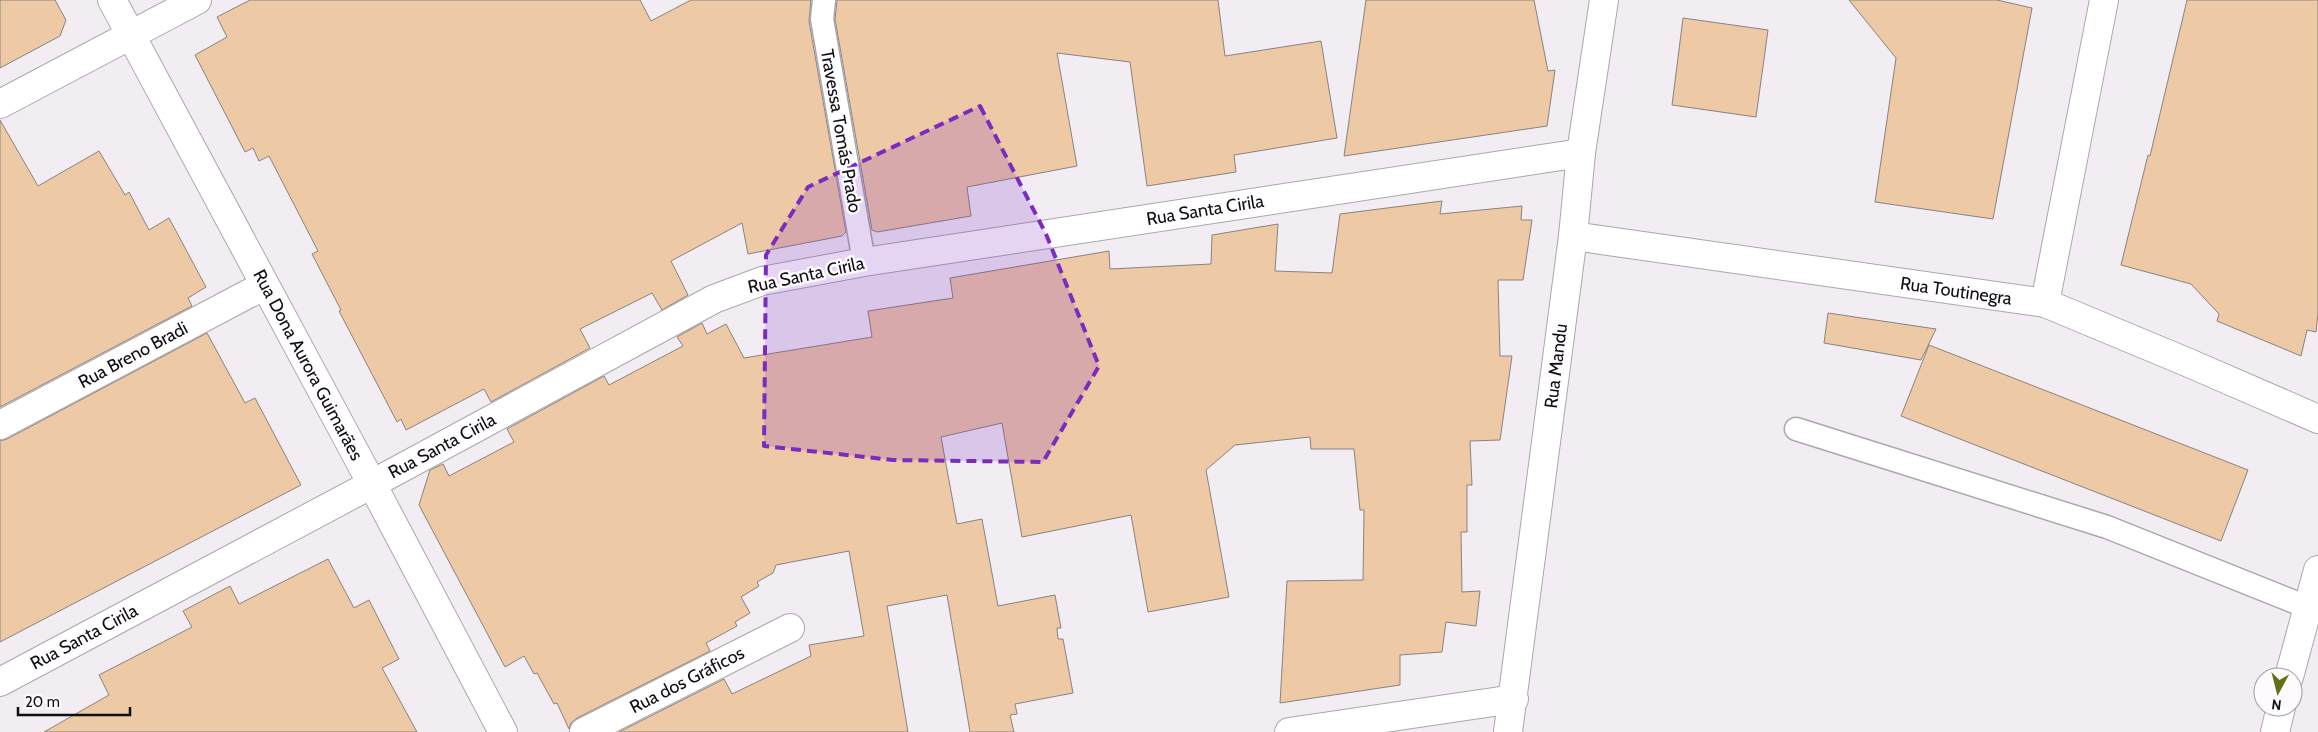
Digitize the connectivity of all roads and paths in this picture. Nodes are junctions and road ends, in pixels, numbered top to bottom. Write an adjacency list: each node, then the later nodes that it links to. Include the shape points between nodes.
1 (112, 0): 6 (street, Rua Dona Aurora Guimarães)
2 (197, 0): 6 (street)
3 (824, 0): 10 (lane, Travessa Tomás Prado, via 822,18)
4 (1604, 0): 8 (street, Rua Mandu)
5 (2104, 0): 12 (street)
6 (130, 34): 7 (street); 11 (street, Rua Dona Aurora Guimarães)
7 (0, 104)
8 (1581, 153): 9 (street, Rua Mandu); 10 (street, Rua Santa Cirila)
9 (1573, 236): 12 (street, Rua Toutinegra); 22 (street, Rua Mandu)
10 (864, 262): 16 (street, Rua Santa Cirila, via 762,281 714,299)
11 (265, 285): 14 (street, Rua Breno Bradi); 16 (street, Rua Dona Aurora Guimarães)
12 (2045, 303): 13 (street, Rua Toutinegra)
13 (2318, 419)
14 (0, 425)
15 (1796, 429): 18 (lane, via 2107,527)
16 (372, 484): 21 (street, Rua Santa Cirila); 24 (street, Rua Dona Aurora Guimarães)
17 (2318, 570): 18 (street)
18 (2308, 607): 20 (street)
19 (790, 628): 25 (street, Rua dos Gráficos)
20 (2292, 667)
21 (0, 682)
22 (1514, 699): 26 (street); 27 (street, Rua Mandu)
23 (2279, 717): 28 (street)
24 (503, 732)
25 (584, 732)
26 (1289, 732)
27 (1508, 732)
28 (2275, 732)

